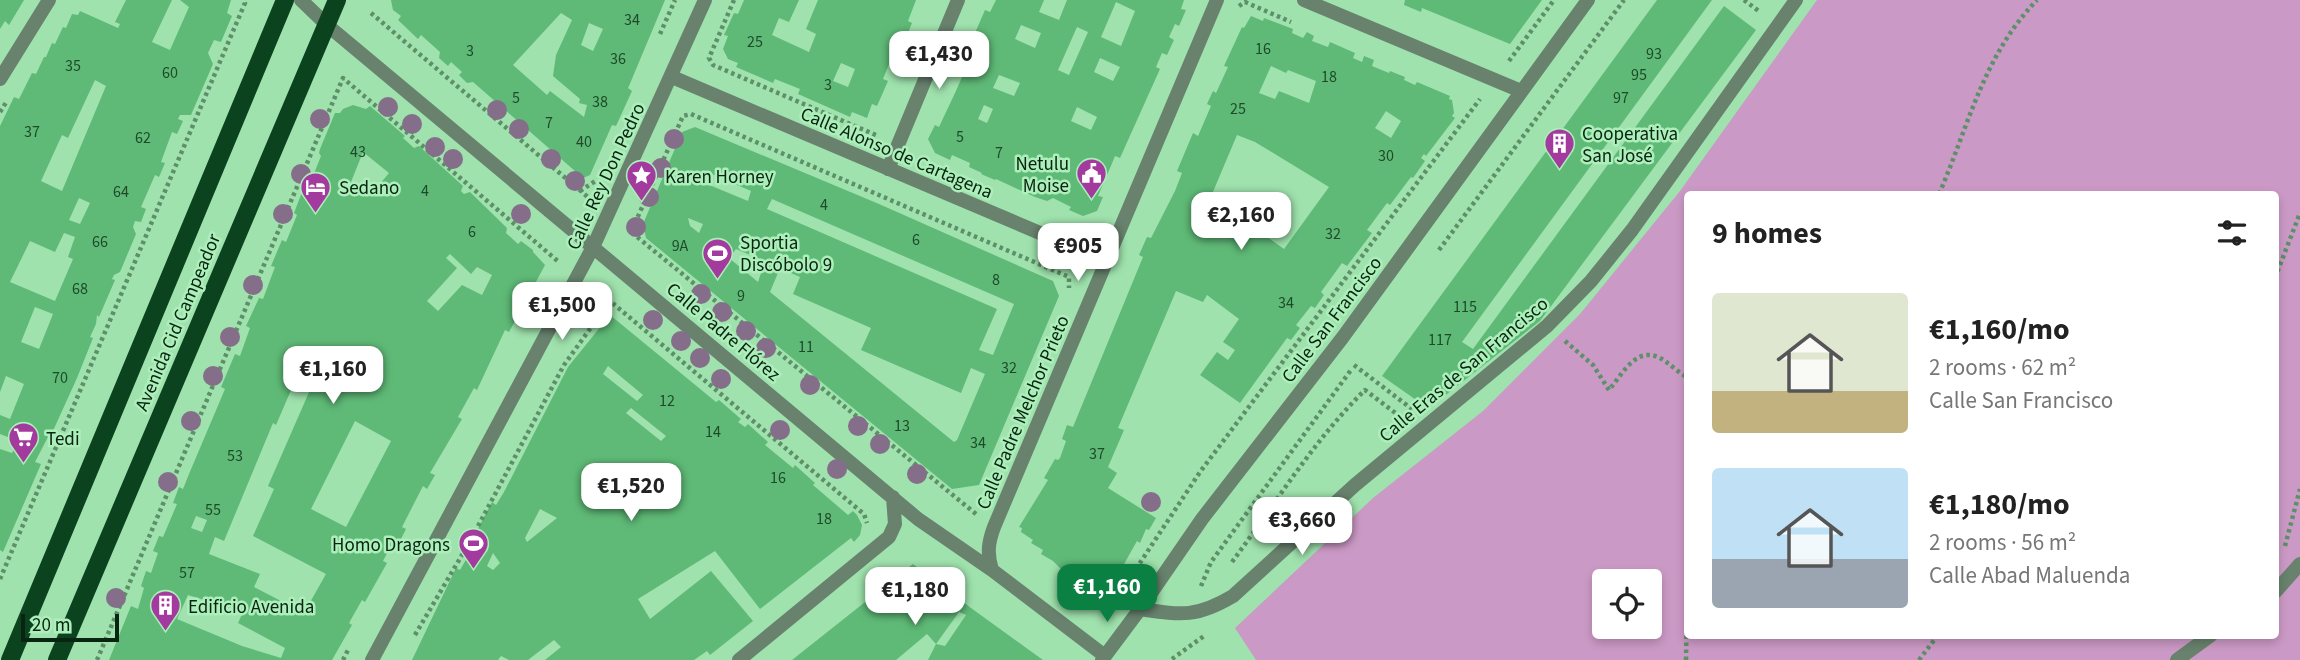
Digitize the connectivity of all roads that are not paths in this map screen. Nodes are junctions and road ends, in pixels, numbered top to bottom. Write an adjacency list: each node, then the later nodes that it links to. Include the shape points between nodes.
1 (50, 0): 14 (street)
2 (285, 0): 26 (main road, Avenida Cid Campeador)
3 (301, 0): 12 (street, Calle Padre Flórez)
4 (315, 0): 12 (street, Calle Padre Flórez)
5 (337, 0): 12 (main road, Avenida Cid Campeador)
6 (705, 0): 13 (street, Calle Rey Don Pedro)
7 (958, 0): 16 (street)
8 (1217, 0): 18 (street, Calle Padre Melchor Prieto)
9 (1304, 0): 15 (street)
10 (1588, 0): 15 (street, Calle San Francisco)
11 (1796, 0): 23 (street, Calle Eras de San Francisco, via 1632,230 1548,326 1355,485 1233,597 1189,615)
12 (327, 25): 17 (street, Calle Padre Flórez); 27 (main road, Avenida Cid Campeador)
13 (672, 77): 16 (street, Calle Alonso de Cartagena); 17 (street, Calle Rey Don Pedro)
14 (0, 79)
15 (1521, 91): 23 (street, Calle San Francisco)
16 (888, 169): 18 (street, Calle Alonso de Cartagena)
17 (593, 247): 19 (street, Calle Padre Flórez); 28 (street, Calle Rey Don Pedro)
18 (1106, 261): 21 (street, Calle Padre Melchor Prieto, via 994,527 988,549)
19 (892, 497): 21 (street, Calle Padre Flórez); 29 (street, via 896,512 889,537)
20 (2300, 564): 22 (street)
21 (992, 570): 25 (street, Calle Padre Flórez)
22 (2279, 588)
23 (1140, 609): 25 (street, Calle San Francisco)
24 (2206, 639): 30 (street)
25 (1103, 658)
26 (10, 660)
27 (57, 660)
28 (372, 660)
29 (739, 660)
30 (2177, 660)

